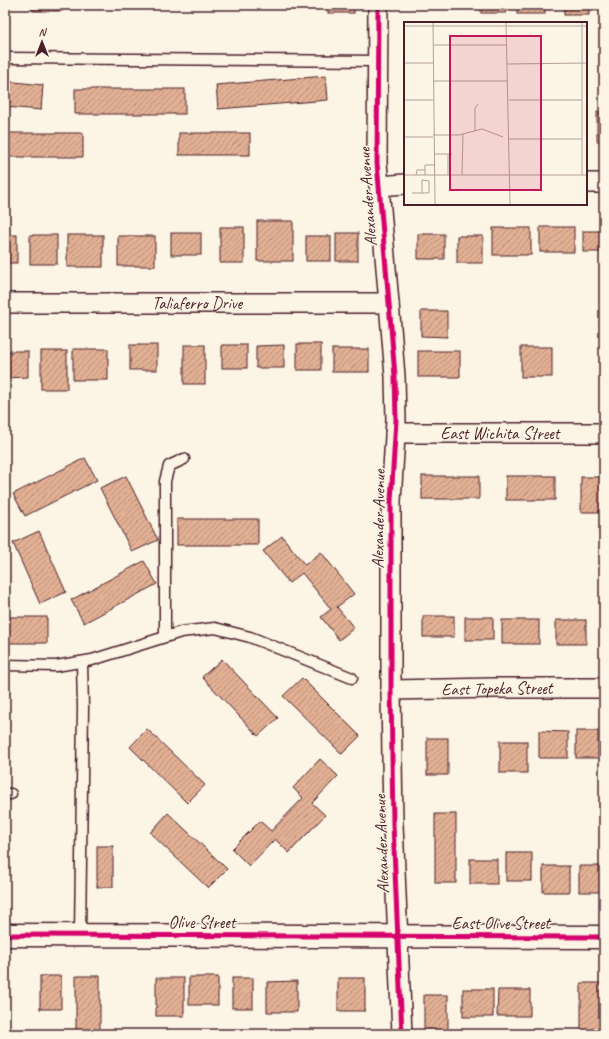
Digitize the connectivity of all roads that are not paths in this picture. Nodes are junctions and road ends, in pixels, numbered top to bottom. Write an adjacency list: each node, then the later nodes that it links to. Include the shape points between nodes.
1 (378, 5): 3 (street, Alexander Avenue)
2 (5, 58): 3 (lane)
3 (378, 61): 7 (street, Alexander Avenue)
4 (587, 183): 5 (street)
5 (604, 183)
6 (404, 184): 7 (street)
7 (379, 186): 9 (street, Alexander Avenue)
8 (5, 303): 9 (street, Taliaferro Drive)
9 (389, 303): 10 (street, Alexander Avenue, via 395,376)
10 (396, 433): 11 (street, East Wichita Street); 18 (street, Alexander Avenue, via 391,501)
11 (604, 433)
12 (184, 458): 13 (lane, via 169,466 165,481)
13 (165, 636): 14 (lane); 16 (lane, via 215,628 250,637)
14 (82, 662): 15 (lane, via 56,666); 20 (lane)
15 (5, 666)
16 (352, 678)
17 (604, 688): 18 (street, East Topeka Street)
18 (391, 690): 21 (street, Alexander Avenue, via 393,824)
19 (5, 935): 20 (street, Olive Street)
20 (80, 935): 21 (street, Olive Street)
21 (399, 936): 22 (street, East Olive Street); 23 (street, Alexander Avenue)
22 (604, 937)
23 (402, 1034)

